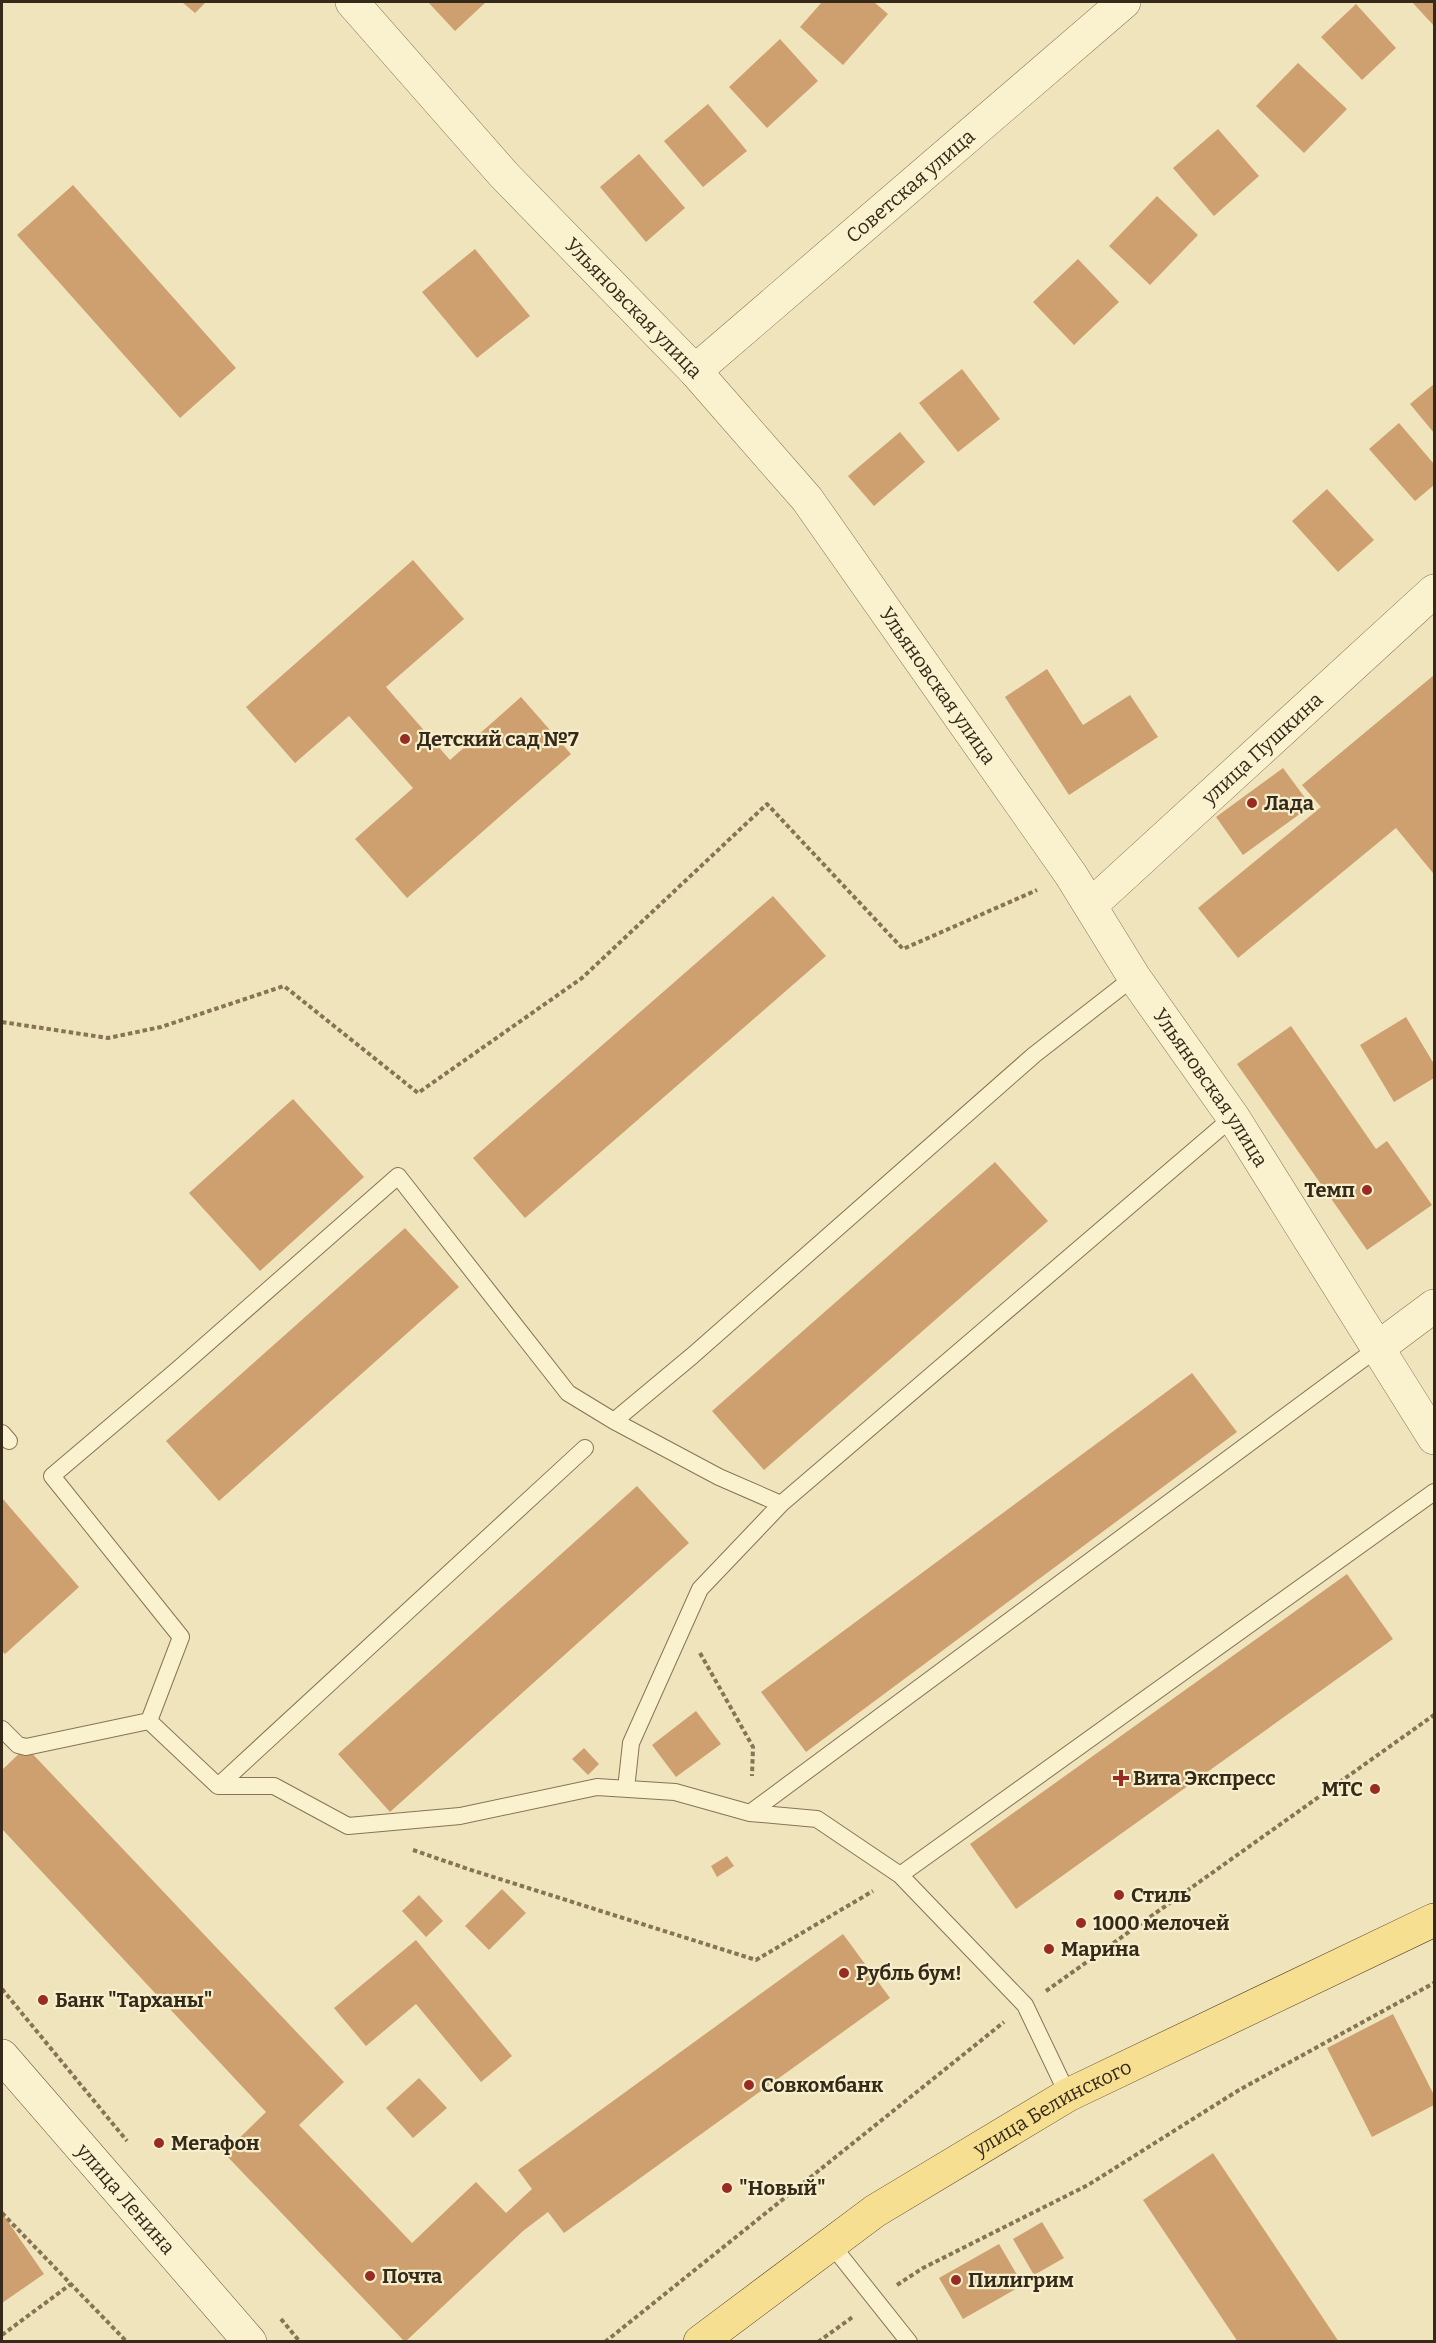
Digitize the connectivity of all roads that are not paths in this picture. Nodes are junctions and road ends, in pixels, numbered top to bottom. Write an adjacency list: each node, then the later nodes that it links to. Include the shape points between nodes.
1 (352, 2): 3 (street, Ульяновская улица, via 504,175)
2 (1124, 2): 3 (street, Советская улица)
3 (695, 371): 5 (street, Ульяновская улица, via 807,499)
4 (1434, 591): 5 (street, улица Пушкина)
5 (1091, 905): 6 (street, Ульяновская улица)
6 (1134, 977): 7 (street, Ульяновская улица); 10 (lane, via 1034,1055)
7 (1233, 1117): 9 (street, Ульяновская улица); 14 (lane)
8 (1434, 1306): 9 (street)
9 (1379, 1347): 11 (street, Ульяновская улица); 19 (lane)
10 (614, 1421): 14 (lane, via 719,1477); 15 (lane, via 568,1393 398,1176 52,1476 181,1636)
11 (1434, 1438)
12 (585, 1448): 17 (lane)
13 (1434, 1492): 20 (lane)
14 (781, 1504): 18 (lane, via 700,1589 631,1743)
15 (149, 1721): 16 (lane, via 26,1748); 17 (lane)
16 (2, 1729)
17 (218, 1786): 18 (lane, via 274,1786 348,1826 460,1816 597,1786)
18 (626, 1789): 19 (lane, via 675,1792)
19 (750, 1813): 20 (lane, via 817,1819)
20 (900, 1875): 23 (lane, via 1025,2005)
21 (1434, 1920): 23 (main road, улица Белинского)
22 (2, 2056): 25 (street, улица Ленина)
23 (1068, 2095): 24 (main road, улица Белинского, via 875,2211)
24 (831, 2244): 26 (main road, улица Белинского); 27 (lane)
25 (250, 2342)
26 (700, 2342)
27 (909, 2342)

